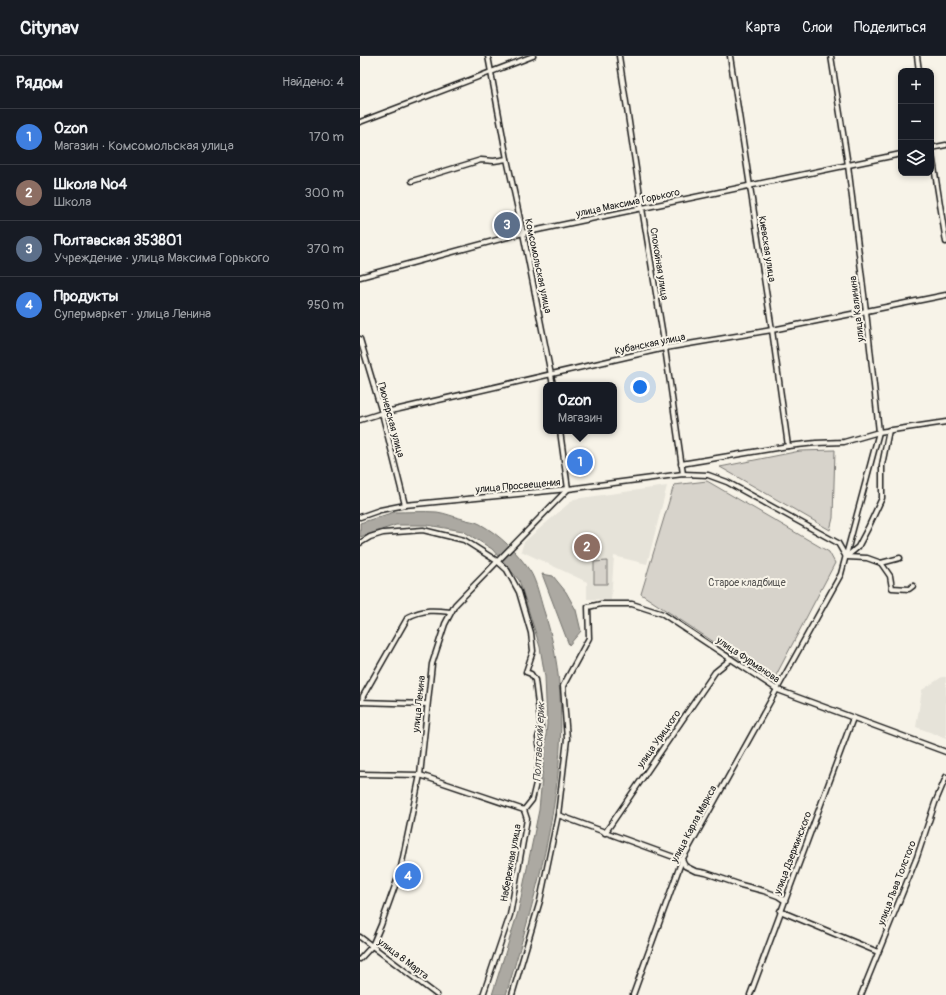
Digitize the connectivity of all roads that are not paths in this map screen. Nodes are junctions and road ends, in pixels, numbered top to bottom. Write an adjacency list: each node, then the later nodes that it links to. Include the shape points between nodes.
1 (488, 56): 8 (street, Комсомольская улица)
2 (533, 56): 8 (street)
3 (619, 56): 18 (street, Спокойная улица)
4 (730, 56): 17 (street, Киевская улица)
5 (831, 56): 14 (street, улица Калинина)
6 (917, 56): 7 (street)
7 (919, 68)
8 (490, 71): 9 (street); 13 (street, Комсомольская улица)
9 (360, 122)
10 (946, 145): 11 (street)
11 (934, 147)
12 (898, 155): 14 (street, улица Максима Горького)
13 (506, 159): 16 (street, via 481,160); 19 (street, Комсомольская улица)
14 (848, 165): 17 (street, улица Максима Горького); 23 (street, улица Калинина)
15 (934, 167): 20 (street)
16 (412, 181)
17 (750, 186): 18 (street, улица Максима Горького); 24 (street, Киевская улица)
18 (642, 208): 19 (street, улица Максима Горького); 26 (street, Спокойная улица)
19 (523, 233): 21 (street, улица Максима Горького); 27 (street, Комсомольская улица)
20 (946, 242)
21 (360, 277)
22 (946, 295): 23 (street, Кубанская улица)
23 (866, 311): 24 (street, Кубанская улица); 33 (street, улица Калинина)
24 (772, 330): 26 (street, Кубанская улица); 35 (street, Киевская улица)
25 (360, 339): 29 (street, Пионерская улица)
26 (665, 348): 27 (street, Кубанская улица); 36 (street, Спокойная улица)
27 (552, 374): 28 (street, Комсомольская улица); 29 (street, Кубанская улица)
28 (553, 382)
29 (382, 412): 30 (street, Кубанская улица); 39 (street, Пионерская улица)
30 (360, 420)
31 (946, 422): 32 (street)
32 (889, 430): 33 (street); 42 (street, via 882,466 882,498 858,547)
33 (879, 432): 35 (street, via 844,442); 42 (street, улица Калинина)
34 (560, 434): 38 (street)
35 (788, 446): 36 (street)
36 (681, 464): 37 (street, Спокойная улица)
37 (683, 474): 38 (street, улица Просвещения); 42 (street, улица Просвещения, via 708,475 727,482 838,543)
38 (568, 490): 39 (street, улица Просвещения); 44 (street, улица Ленина)
39 (405, 505): 40 (street, улица Просвещения)
40 (360, 517)
41 (360, 543): 44 (street, Набережная улица, via 383,533 423,530 464,540)
42 (846, 557): 45 (street, via 867,558); 49 (street, улица Карла Маркса, via 841,574)
43 (900, 558): 45 (street)
44 (497, 561): 47 (street, улица Ленина); 57 (street, Набережная улица, via 506,570 519,592 531,633 533,651 526,672 532,674 535,680 541,728 538,738 540,749 532,800)
45 (881, 564): 46 (street, via 890,576 892,588 909,589)
46 (913, 586)
47 (451, 612): 50 (street, via 433,610 418,612 408,617); 51 (street, улица Ленина, via 432,664)
48 (732, 659): 49 (street, улица Фурманова); 58 (street, улица Фурманова, via 663,614 632,604 601,604 588,607 589,638 563,686 568,739); 59 (street, улица Урицкого, via 715,672)
49 (778, 690): 52 (street, улица Фурманова); 60 (street, улица Карла Маркса)
50 (361, 702): 51 (street)
51 (426, 704): 55 (street, улица Ленина)
52 (852, 718): 53 (street, улица Фурманова); 61 (street, улица Дзержинского)
53 (946, 752)
54 (360, 774): 55 (street)
55 (420, 775): 57 (street); 64 (street, улица Ленина, via 400,872)
56 (946, 777): 65 (street, улица Льва Толстого)
57 (524, 810): 68 (street, Набережная улица, via 527,819 510,915)
58 (558, 816): 59 (street); 69 (street, via 540,901)
59 (605, 833): 60 (street)
60 (682, 860): 61 (street, via 685,866 695,871 764,891); 70 (street, улица Карла Маркса)
61 (784, 900): 62 (street, улица Дзержинского)
62 (780, 911): 65 (street); 71 (street, улица Дзержинского)
63 (360, 937): 64 (street, улица 8 Марта)
64 (372, 946): 66 (street, улица Ленина); 67 (street, улица 8 Марта)
65 (878, 952): 72 (street, улица Льва Толстого)
66 (360, 959)
67 (437, 995)
68 (483, 995)
69 (512, 995)
70 (633, 995)
71 (750, 995)
72 (861, 995)

